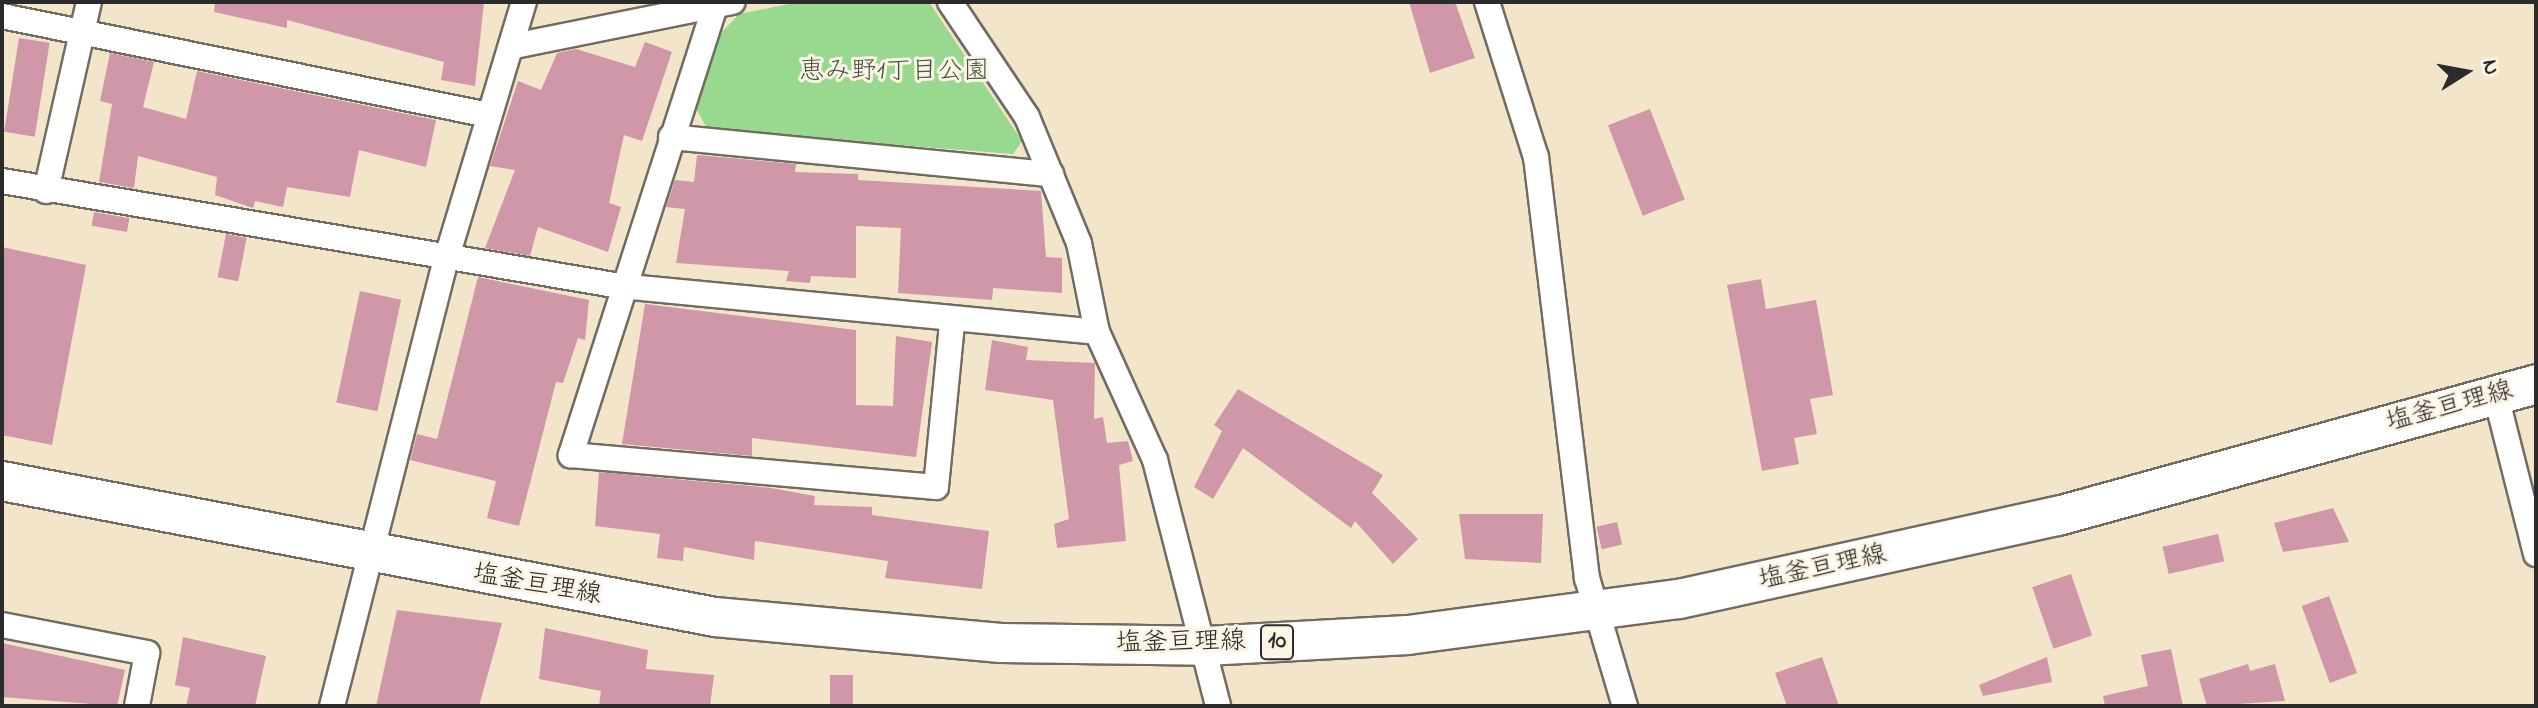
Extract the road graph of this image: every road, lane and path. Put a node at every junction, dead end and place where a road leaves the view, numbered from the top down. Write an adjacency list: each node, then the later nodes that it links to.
1 (89, 2): 7 (street)
2 (524, 2): 8 (street)
3 (950, 2): 11 (street)
4 (1487, 2): 23 (street)
5 (724, 4): 8 (street); 10 (street)
6 (2, 16): 7 (street)
7 (84, 31): 9 (street); 13 (street)
8 (514, 46): 9 (street)
9 (487, 115): 14 (street)
10 (671, 137): 11 (street); 15 (street)
11 (1051, 174): 17 (street)
12 (2, 181): 13 (street)
13 (46, 191): 14 (street)
14 (446, 260): 15 (street); 22 (street)
15 (620, 286): 16 (street); 16 (street)
16 (952, 323): 17 (street)
17 (1097, 332): 25 (street)
18 (2536, 384): 19 (main road, 塩釜亘理線 / 10)
19 (2496, 396): 21 (street); 23 (main road, 塩釜亘理線 / 10)
20 (2, 481): 22 (main road, 塩釜亘理線 / 10)
21 (2536, 554)
22 (371, 556): 25 (main road, 塩釜亘理線 / 10); 27 (street)
23 (1593, 611): 25 (main road, 塩釜亘理線 / 10); 29 (street)
24 (2, 625): 26 (street)
25 (1206, 646): 28 (street)
26 (137, 706)
27 (332, 706)
28 (1218, 706)
29 (1625, 706)

